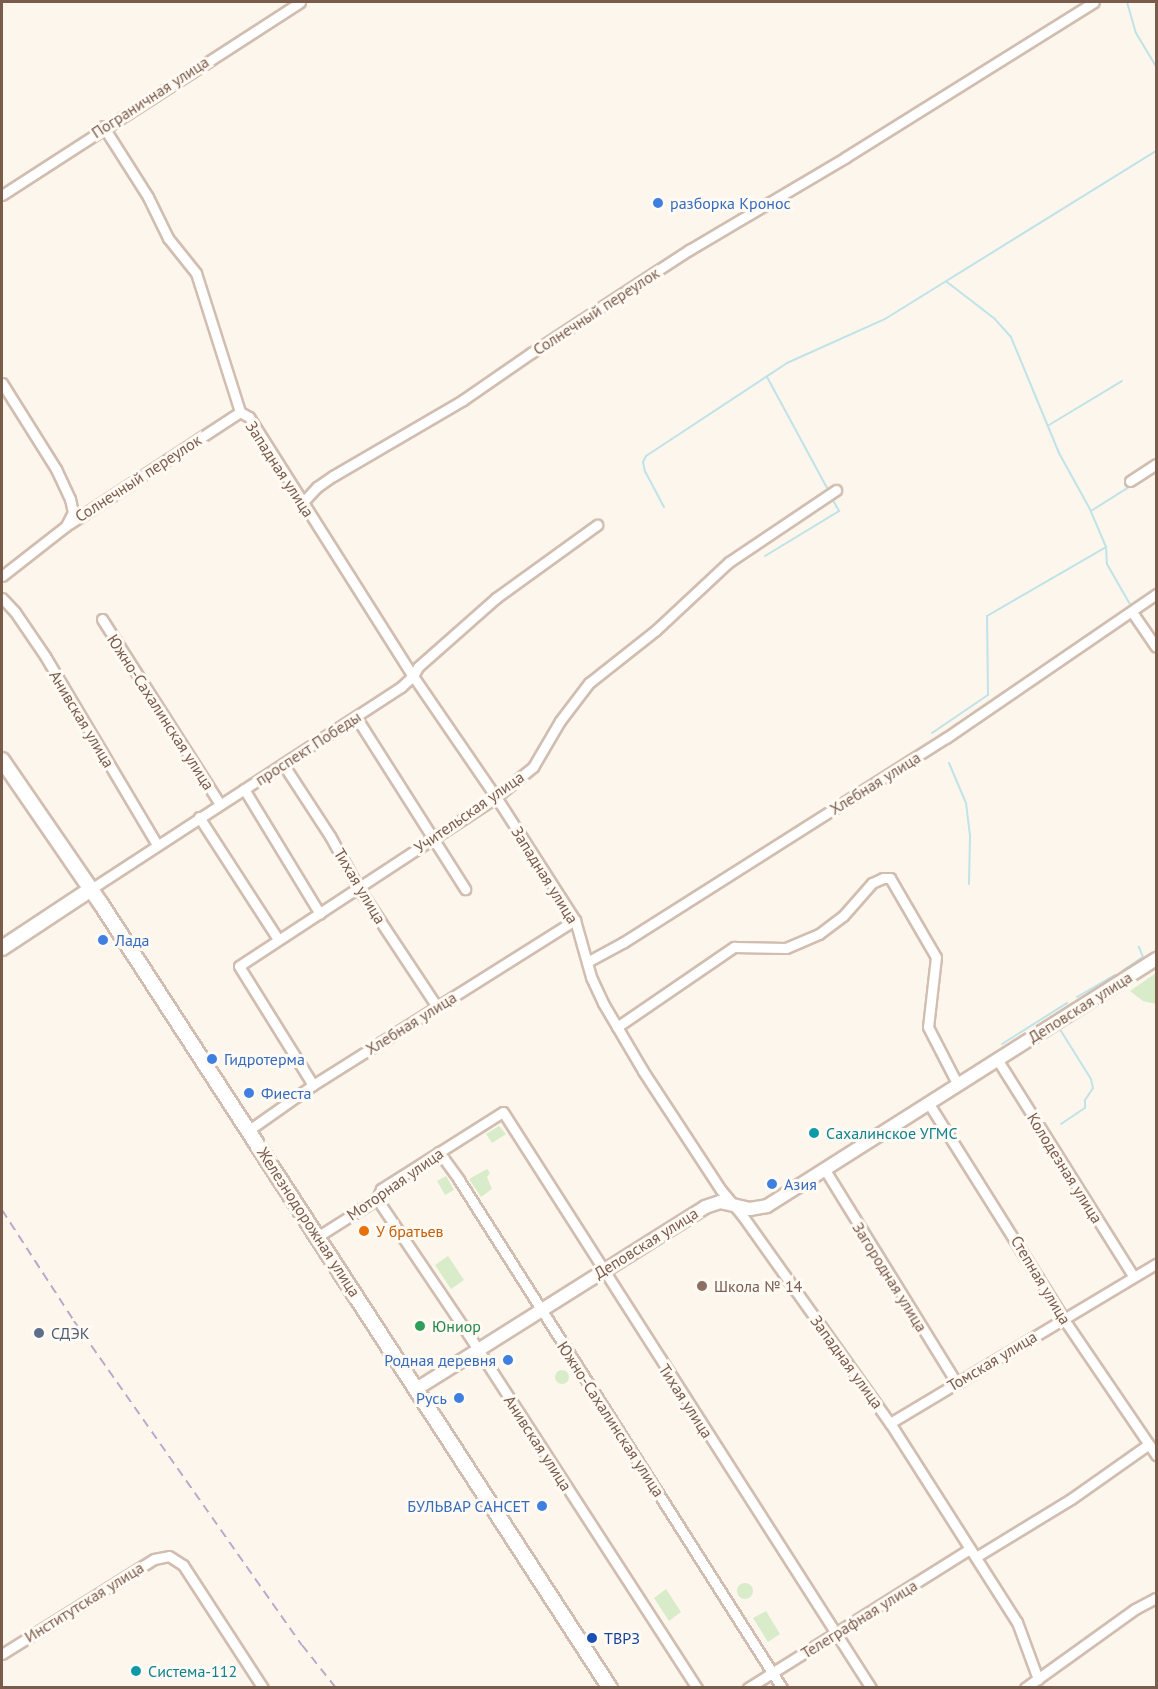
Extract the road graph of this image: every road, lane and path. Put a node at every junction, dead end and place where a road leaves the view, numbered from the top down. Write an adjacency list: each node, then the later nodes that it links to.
1 (300, 2): 3 (street, Пограничная улица)
2 (1094, 2): 10 (street, Солнечный переулок)
3 (104, 126): 4 (street, Пограничная улица); 6 (street, Западная улица)
4 (2, 195)
5 (2, 383): 12 (street, Солнечный переулок)
6 (240, 412): 10 (street, Западная улица); 12 (street, Солнечный переулок)
7 (1156, 464): 8 (street)
8 (1130, 481)
9 (836, 490): 24 (street, Учительская улица)
10 (303, 502): 19 (street, Западная улица)
11 (597, 525): 19 (street, проспект Победы)
12 (66, 526): 13 (street, Солнечный переулок)
13 (2, 576)
14 (1156, 594): 16 (street, Хлебная улица)
15 (2, 598): 28 (street, Анивская улица)
16 (1132, 612): 18 (street); 37 (street, Хлебная улица)
17 (102, 620): 25 (street, Южно-Сахалинская улица)
18 (1156, 647)
19 (413, 676): 20 (street, проспект Победы); 24 (street, Западная улица)
20 (356, 717): 22 (street, проспект Победы); 27 (street)
21 (2, 760): 29 (main road, Железнодорожная улица)
22 (284, 764): 23 (street, проспект Победы); 30 (street, Тихая улица)
23 (244, 789): 25 (street, проспект Победы); 32 (street)
24 (496, 797): 27 (street, Учительская улица); 33 (street, Западная улица)
25 (220, 804): 26 (street, проспект Победы)
26 (200, 817): 28 (street, проспект Победы); 34 (street, Южно-Сахалинская улица)
27 (434, 837): 30 (street, Учительская улица); 31 (street)
28 (156, 845): 29 (street, проспект Победы)
29 (91, 889): 35 (main road, проспект Победы); 45 (main road, Железнодорожная улица)
30 (360, 889): 32 (street, Учительская улица); 38 (street, Тихая улица)
31 (465, 889)
32 (320, 914): 34 (street, Учительская улица)
33 (576, 920): 37 (street, Западная улица); 38 (street, Хлебная улица)
34 (278, 939): 41 (street, Учительская улица)
35 (2, 948)
36 (1156, 959): 40 (street, Деповская улица)
37 (587, 962): 39 (street, Западная улица)
38 (437, 1007): 41 (street, Хлебная улица)
39 (617, 1026): 42 (street); 49 (street, Западная улица)
40 (997, 1059): 42 (street, Деповская улица); 53 (street, Колодезная улица)
41 (313, 1085): 45 (street, Хлебная улица)
42 (958, 1085): 43 (street, Деповская улица)
43 (929, 1104): 47 (street, Деповская улица); 55 (street, Степная улица)
44 (503, 1112): 46 (street, Моторная улица); 52 (street, Тихая улица)
45 (249, 1130): 50 (main road, Железнодорожная улица)
46 (439, 1152): 48 (street, Моторная улица); 54 (street, Южно-Сахалинская улица)
47 (825, 1170): 49 (street, Деповская улица); 57 (street, Загородная улица)
48 (377, 1198): 50 (street, Моторная улица); 56 (street, Анивская улица)
49 (732, 1204): 52 (street, Деповская улица); 59 (street, Западная улица)
50 (317, 1237): 58 (main road, Железнодорожная улица)
51 (1156, 1264): 53 (street, Томская улица)
52 (602, 1270): 54 (street, Деповская улица); 64 (street, Тихая улица)
53 (1134, 1277): 55 (street, Томская улица)
54 (540, 1308): 56 (street, Деповская улица); 66 (street, Южно-Сахалинская улица)
55 (1063, 1318): 57 (street, Томская улица); 60 (street, Степная улица)
56 (478, 1349): 58 (street, Деповская улица); 70 (street, Анивская улица)
57 (956, 1382): 59 (street, Томская улица)
58 (418, 1388): 69 (main road, Железнодорожная улица)
59 (890, 1423): 62 (street, Западная улица)
60 (1149, 1444): 61 (street, Степная улица); 62 (street, Телеграфная улица)
61 (1156, 1455)
62 (973, 1553): 64 (street, Телеграфная улица); 67 (street, Западная улица)
63 (1156, 1598): 67 (street)
64 (837, 1634): 66 (street, Телеграфная улица); 73 (street, Тихая улица)
65 (2, 1654): 68 (street, Институтская улица)
66 (772, 1672): 71 (street, Телеграфная улица); 72 (street, Южно-Сахалинская улица)
67 (1038, 1679): 74 (street)
68 (263, 1688)
69 (610, 1688)
70 (697, 1688)
71 (748, 1688)
72 (782, 1688)
73 (871, 1688)
74 (1025, 1688)

